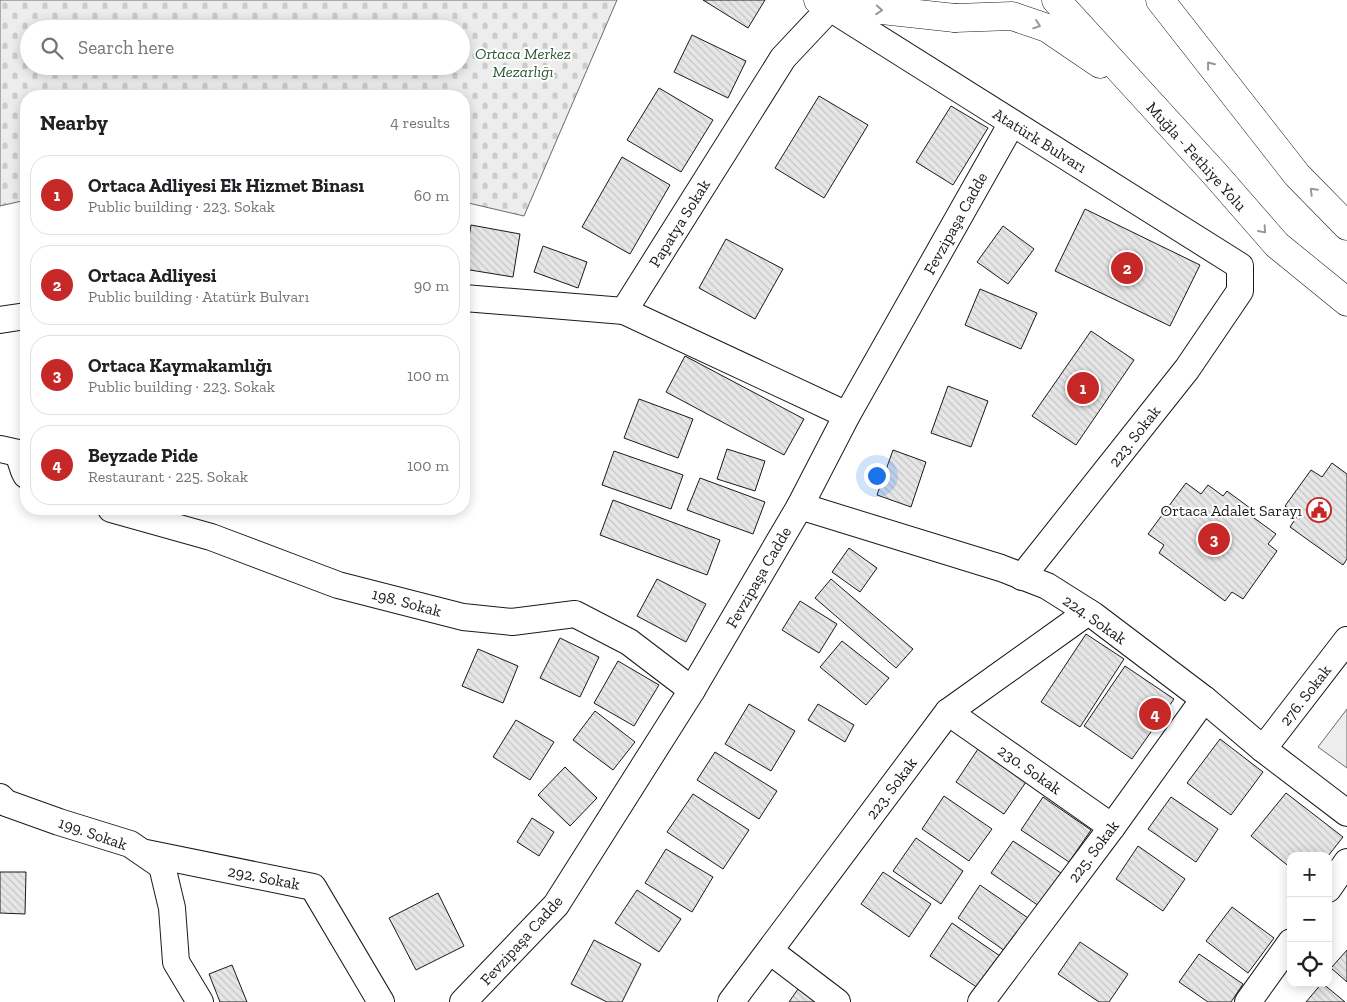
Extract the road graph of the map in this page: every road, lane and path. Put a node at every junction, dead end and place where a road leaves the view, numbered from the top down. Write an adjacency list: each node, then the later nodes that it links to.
1 (1010, 0): 5 (main road)
2 (1056, 0): 6 (main road, Muğla - Fethiye Yolu)
3 (1160, 0): 8 (main road, one-way to 3)
4 (824, 4): 5 (main road, one-way to 5); 7 (street, Atatürk Bulvarı); 12 (street, Papatya Sokak)
5 (955, 18): 6 (main road, one-way to 6)
6 (1137, 89): 11 (main road, Muğla - Fethiye Yolu, one-way to 11)
7 (1012, 123): 9 (street, Atatürk Bulvarı); 15 (street, Fevzipaşa Cadde)
8 (1347, 226)
9 (1240, 291): 20 (street, 223. Sokak)
10 (470, 298): 12 (street)
11 (1347, 302)
12 (624, 310): 15 (street)
13 (20, 317): 14 (street)
14 (0, 320)
15 (847, 415): 18 (street, Fevzipaşa Cadde)
16 (0, 449): 17 (street)
17 (20, 459)
18 (800, 506): 20 (street, 224. Sokak); 23 (street, Fevzipaşa Cadde)
19 (132, 515): 23 (street, 198. Sokak)
20 (1022, 577): 21 (street, 224. Sokak)
21 (1088, 612): 24 (street, 224. Sokak); 25 (street, 223. Sokak)
22 (1347, 640): 26 (street, 276. Sokak)
23 (692, 690): 37 (street, Fevzipaşa Cadde)
24 (1204, 699): 26 (street, 224. Sokak); 29 (street, 225. Sokak)
25 (948, 712): 29 (street, 230. Sokak); 34 (street, 223. Sokak)
26 (1264, 749): 28 (street, 224. Sokak)
27 (0, 797): 30 (street, 199. Sokak)
28 (1347, 813)
29 (1112, 826): 40 (street, 225. Sokak)
30 (144, 853): 35 (street, 199. Sokak); 36 (street, 292. Sokak)
31 (1347, 862): 32 (street)
32 (1332, 883)
33 (1287, 948): 41 (street)
34 (770, 951): 38 (street, 223. Sokak); 39 (street)
35 (200, 1002)
36 (381, 1002)
37 (463, 1002)
38 (731, 1002)
39 (837, 1002)
40 (980, 1002)
41 (1248, 1002)

